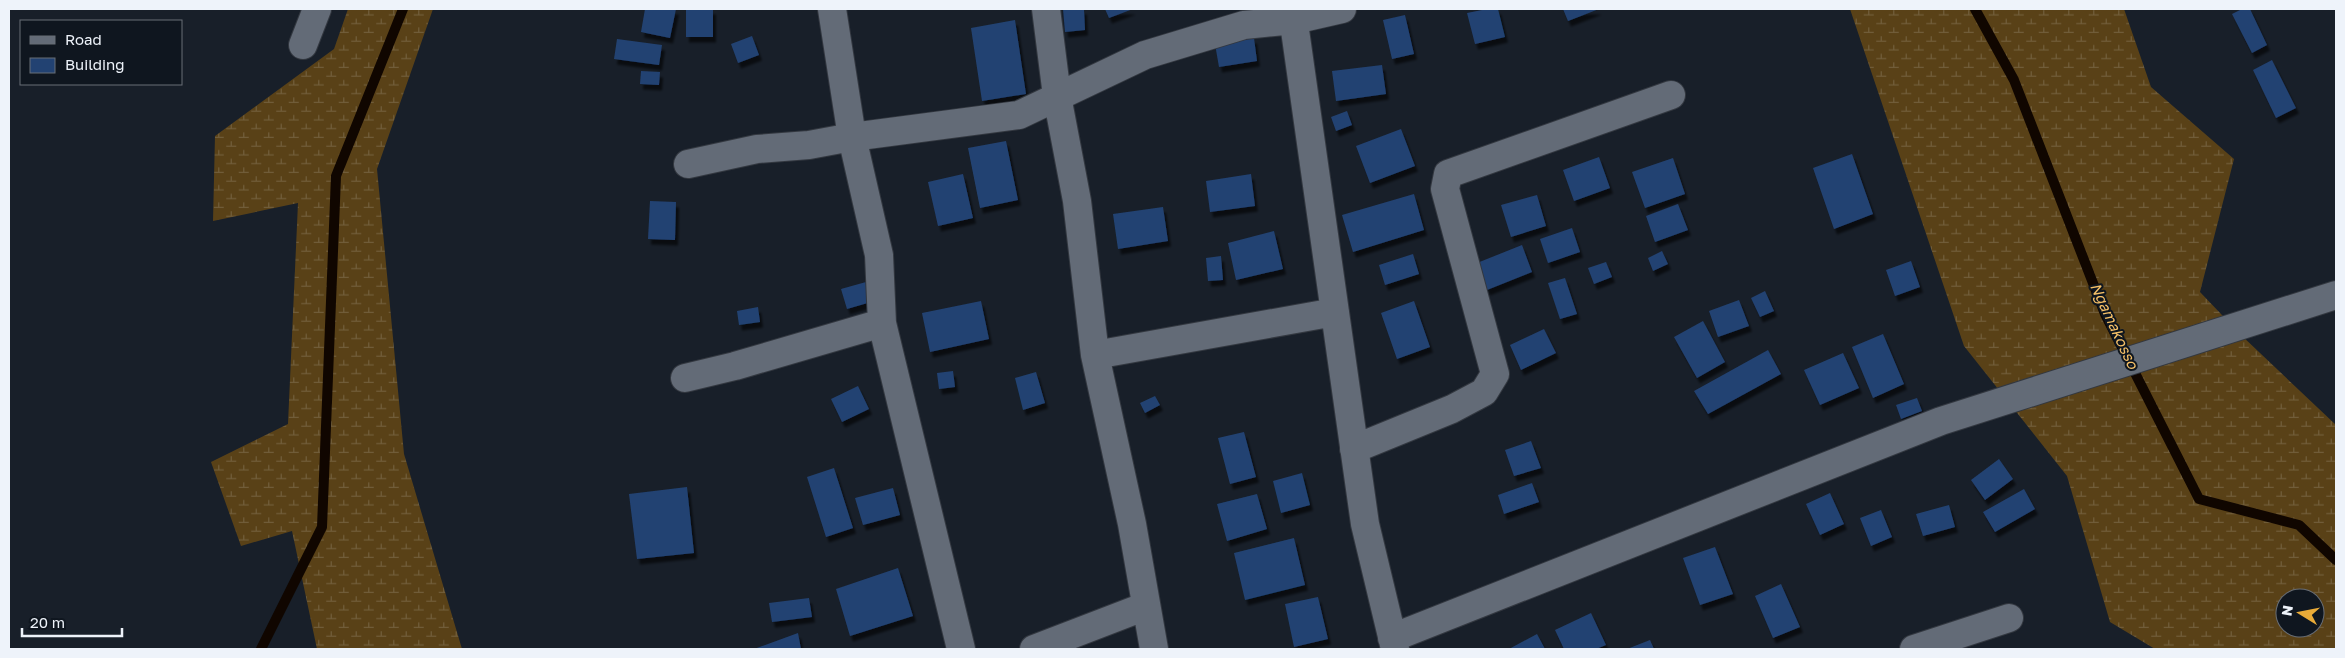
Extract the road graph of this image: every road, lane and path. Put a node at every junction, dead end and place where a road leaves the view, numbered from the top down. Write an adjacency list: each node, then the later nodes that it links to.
1 (317, 9): 6 (street)
2 (832, 9): 9 (street)
3 (1046, 9): 8 (street)
4 (1342, 9): 5 (street)
5 (1293, 15): 8 (street); 12 (street)
6 (302, 46)
7 (1671, 95): 16 (street)
8 (1057, 96): 9 (street); 14 (street)
9 (852, 137): 10 (street); 13 (street)
10 (688, 164)
11 (2336, 295): 19 (street)
12 (1335, 312): 14 (street); 16 (street)
13 (882, 323): 15 (street); 20 (street)
14 (1095, 355): 17 (street)
15 (685, 378)
16 (1354, 449): 19 (street)
17 (1146, 606): 21 (street); 22 (street)
18 (2009, 618): 23 (street)
19 (1394, 644)
20 (961, 649)
21 (1034, 649)
22 (1154, 649)
23 (1914, 649)

